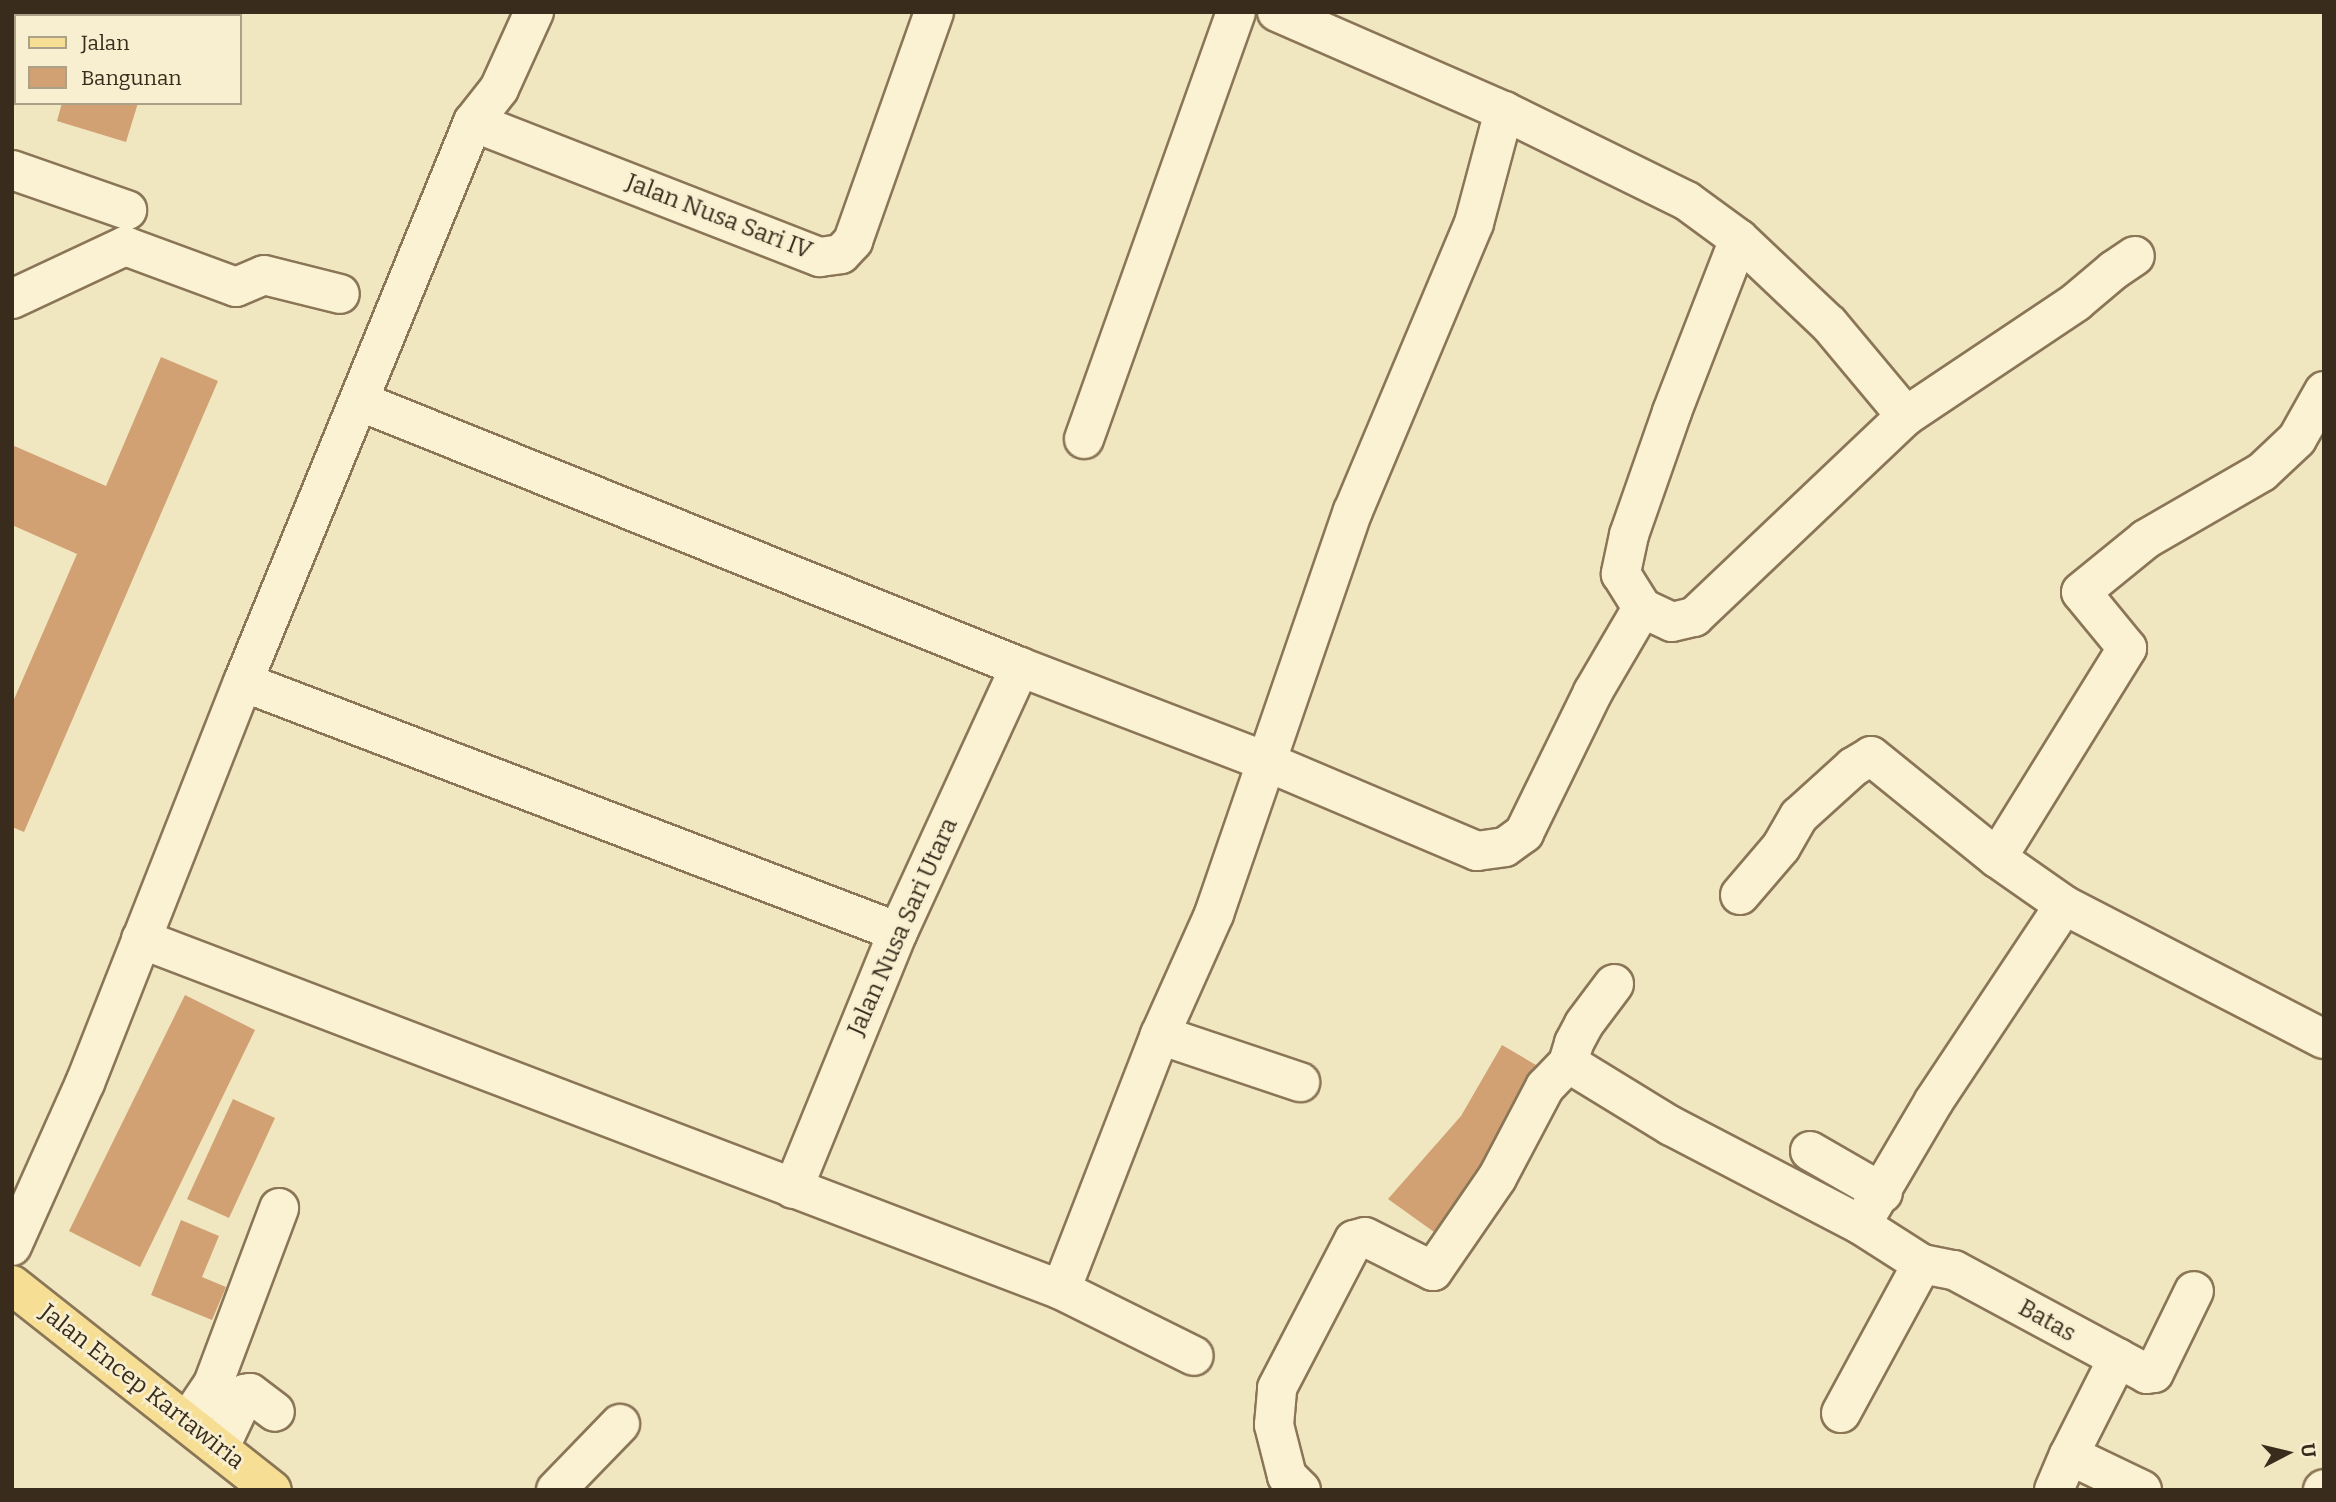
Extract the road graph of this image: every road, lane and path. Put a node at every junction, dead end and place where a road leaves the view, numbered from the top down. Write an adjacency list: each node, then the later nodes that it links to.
1 (534, 12): 6 (street)
2 (934, 12): 6 (street, Jalan Nusa Sari IV)
3 (1236, 12): 16 (street)
4 (1278, 12): 5 (street)
5 (1504, 111): 9 (street); 20 (street)
6 (473, 122): 14 (street)
7 (12, 170): 8 (street)
8 (127, 210)
9 (1739, 239): 15 (street); 17 (street)
10 (2135, 256): 15 (street)
11 (340, 294): 12 (street)
12 (12, 299)
13 (2324, 391): 21 (street)
14 (359, 401): 18 (street); 19 (street)
15 (1906, 416): 17 (street)
16 (1084, 439)
17 (1642, 608): 20 (street)
18 (1020, 667): 20 (street); 24 (street, Jalan Nusa Sari Utara)
19 (243, 682): 24 (street); 25 (street)
20 (1267, 762): 27 (street)
21 (1997, 858): 22 (street); 23 (street)
22 (1740, 895)
23 (2064, 905): 28 (street); 33 (street)
24 (898, 932): 32 (street, Jalan Nusa Sari Utara)
25 (141, 939): 32 (street); 36 (street)
26 (1614, 984): 29 (street)
27 (1160, 1035): 30 (street); 39 (street)
28 (2324, 1039)
29 (1568, 1063): 35 (street, Batas); 51 (street)
30 (1300, 1082)
31 (1810, 1151): 33 (street)
32 (793, 1189): 39 (street)
33 (1883, 1193): 35 (street)
34 (279, 1208): 45 (street)
35 (1861, 1225): 37 (street, Batas)
36 (12, 1246)
37 (1922, 1264): 42 (street, Batas); 44 (street)
38 (12, 1285): 45 (main road, Jalan Encep Kartawiria)
39 (1061, 1290): 41 (street)
40 (2194, 1291): 42 (street, Batas)
41 (1194, 1356)
42 (2118, 1358): 48 (street)
43 (275, 1412): 47 (street)
44 (1841, 1413)
45 (188, 1421): 47 (main road, Jalan Encep Kartawiria)
46 (620, 1424): 50 (street)
47 (220, 1447): 49 (main road, Jalan Encep Kartawiria)
48 (2069, 1455): 52 (street); 53 (street)
49 (272, 1490)
50 (556, 1490)
51 (1301, 1490)
52 (2054, 1490)
53 (2142, 1490)

